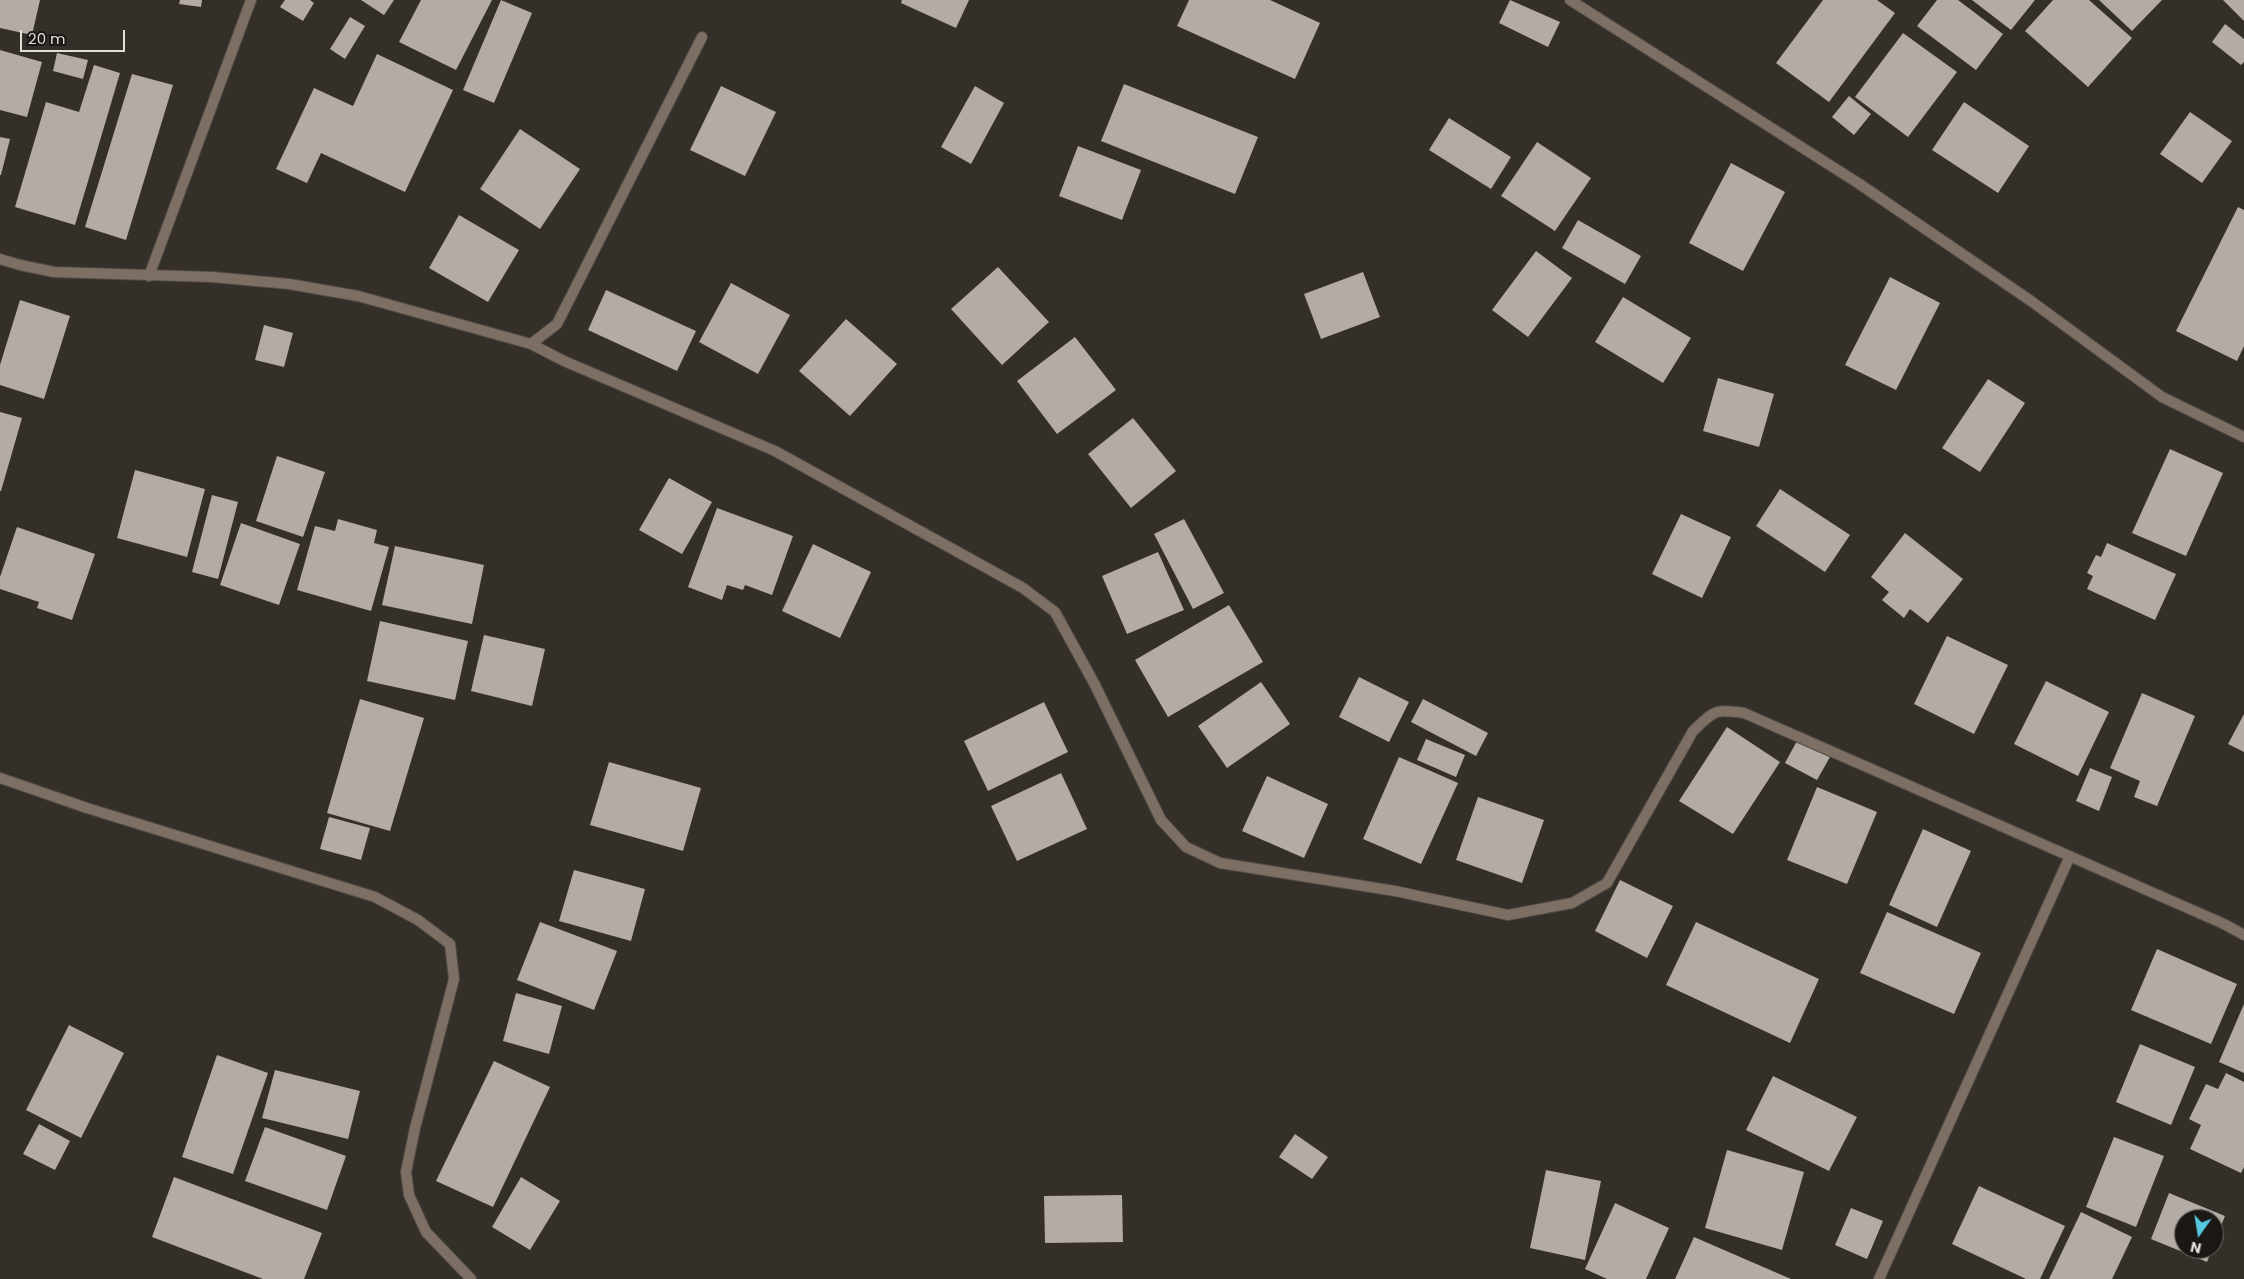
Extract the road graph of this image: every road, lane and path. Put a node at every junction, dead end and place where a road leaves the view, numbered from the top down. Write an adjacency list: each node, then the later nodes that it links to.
1 (251, 0): 5 (street)
2 (1570, 0): 7 (street)
3 (702, 37): 6 (street)
4 (0, 259): 5 (street)
5 (149, 276): 6 (street)
6 (530, 344): 9 (street)
7 (2244, 437)
8 (0, 778): 11 (street)
9 (2070, 856): 10 (street); 12 (street)
10 (2244, 934)
11 (471, 1279)
12 (1879, 1279)

